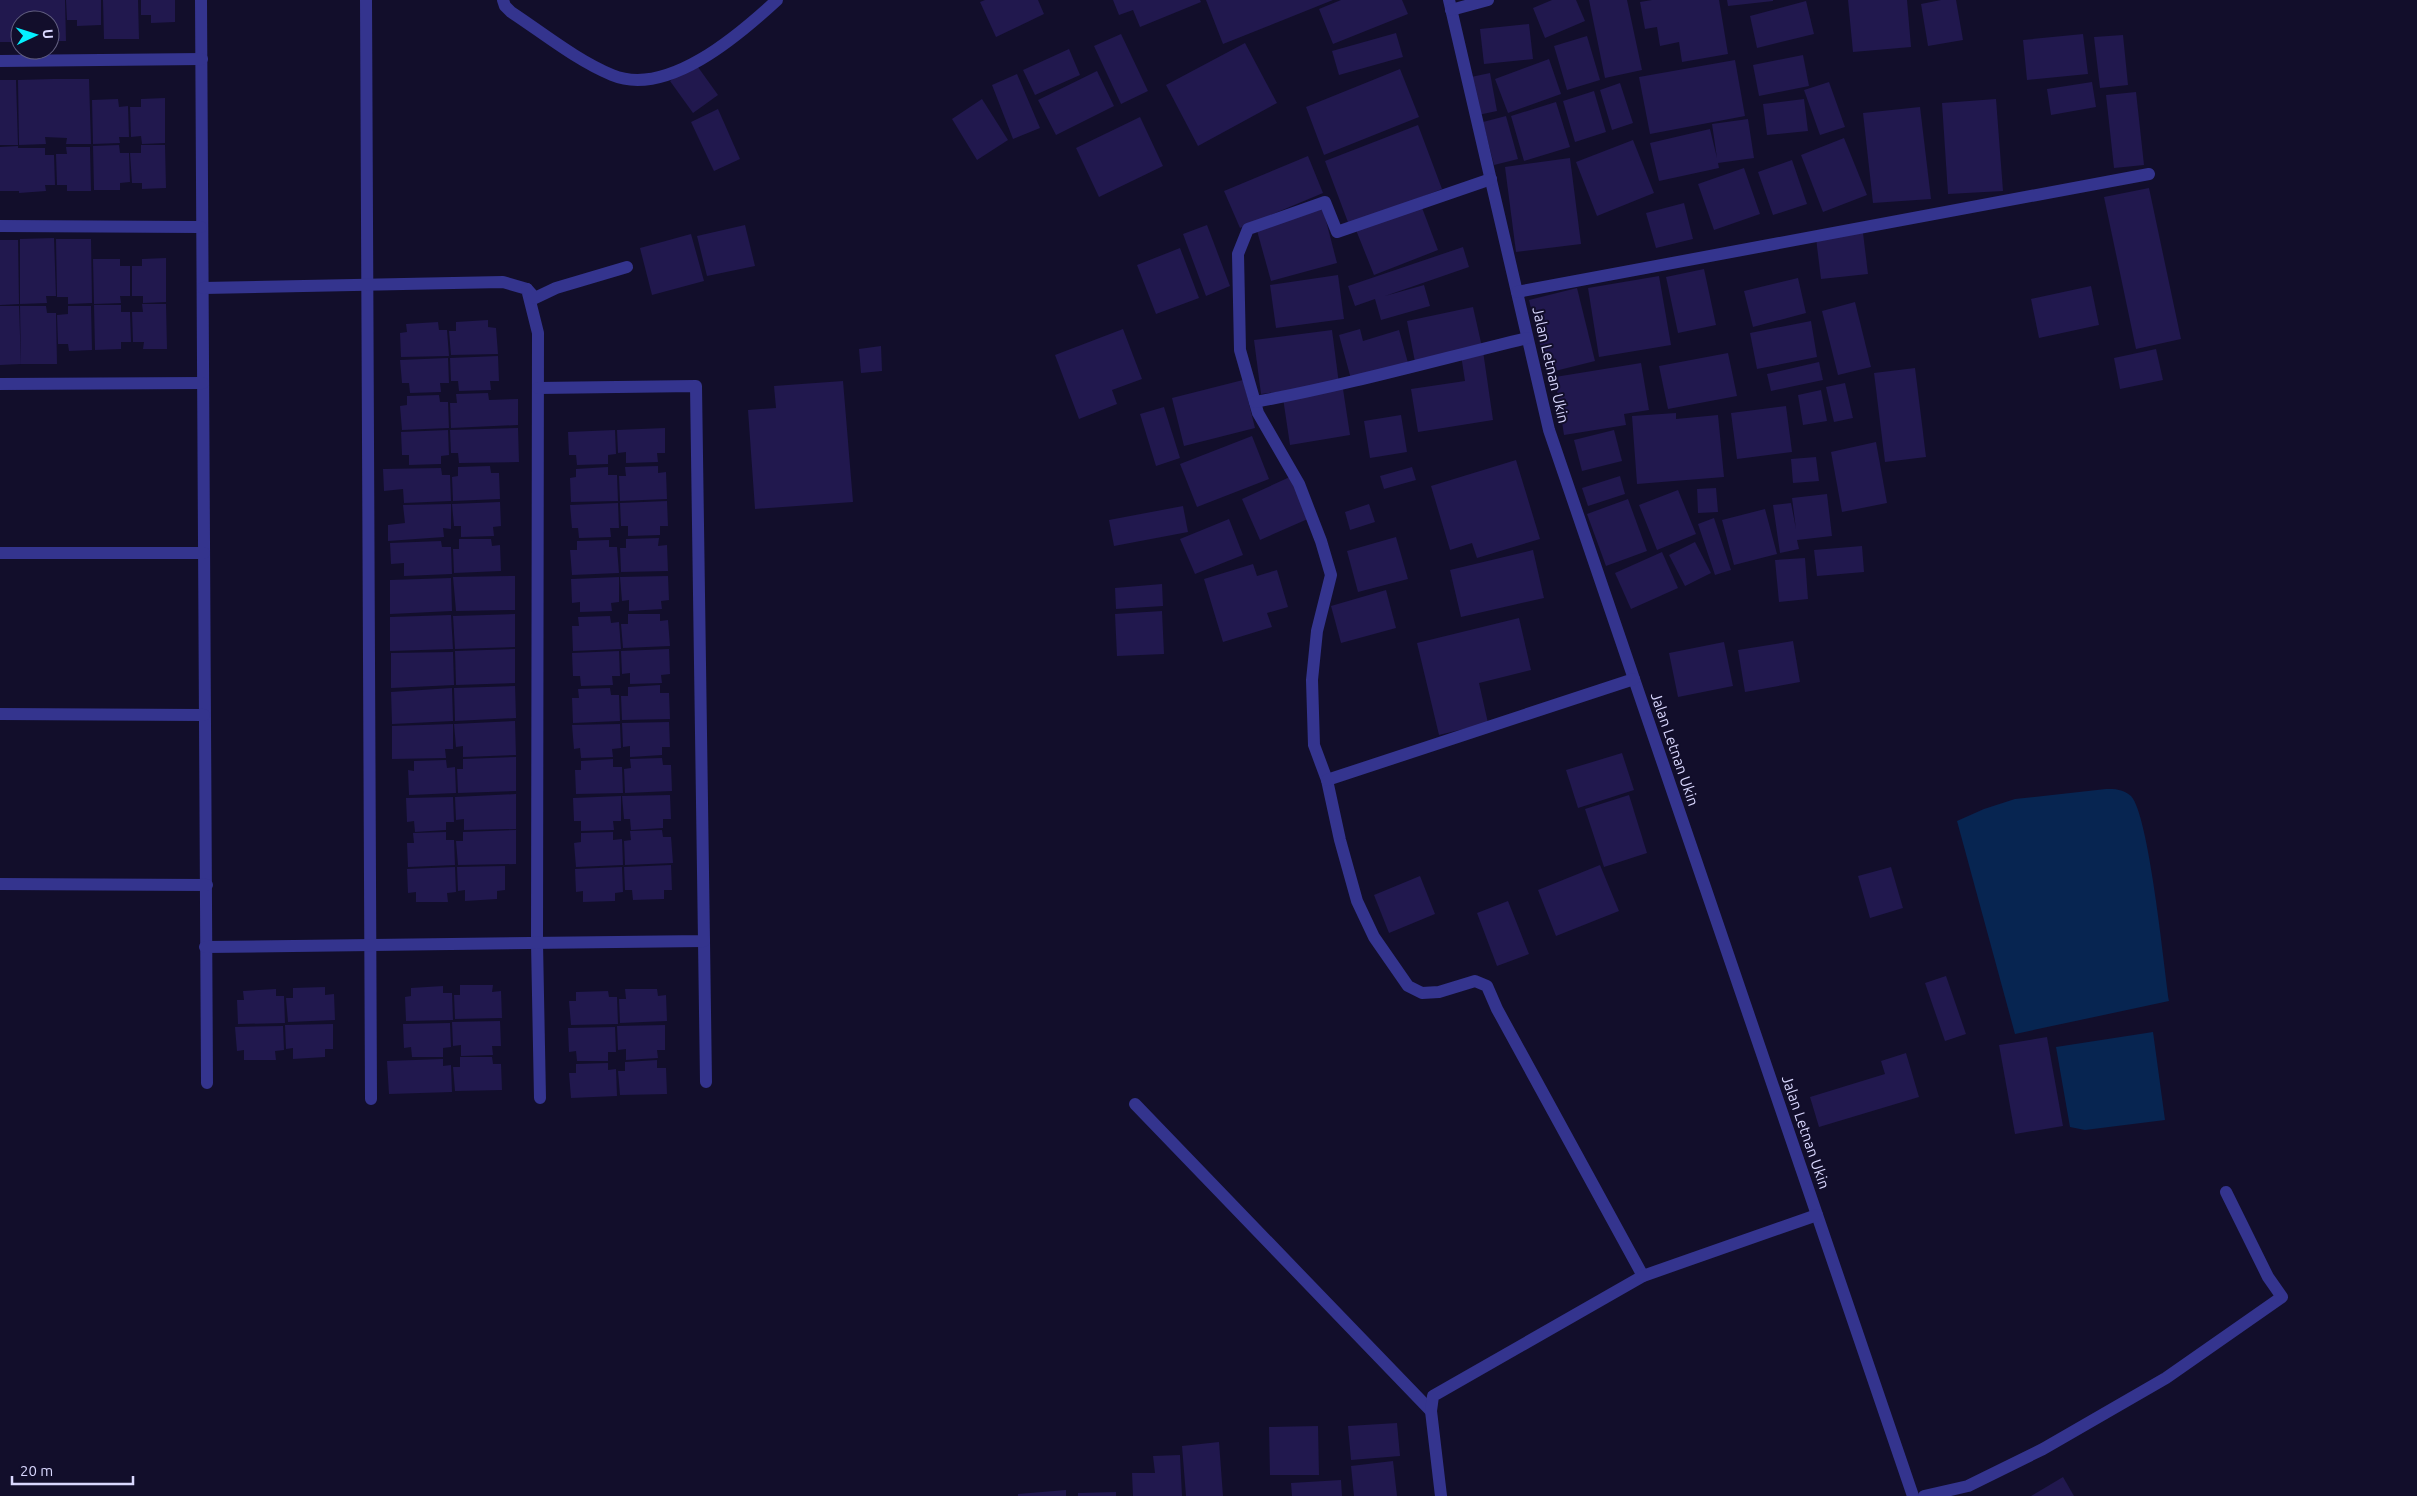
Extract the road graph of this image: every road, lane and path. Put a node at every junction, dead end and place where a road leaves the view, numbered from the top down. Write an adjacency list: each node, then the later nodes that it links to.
1 (201, 0): 7 (street)
2 (366, 0): 14 (street)
3 (503, 0): 4 (street)
4 (777, 0)
5 (1488, 0): 6 (street)
6 (1450, 5): 10 (street, Jalan Letnan Ukin)
7 (202, 59): 8 (street); 12 (street)
8 (0, 61)
9 (2149, 174): 17 (street)
10 (1491, 179): 17 (street, Jalan Letnan Ukin); 22 (street)
11 (0, 226): 12 (street)
12 (202, 227): 15 (street)
13 (627, 267): 16 (street)
14 (368, 285): 15 (street); 16 (street); 33 (street)
15 (203, 288): 19 (street)
16 (527, 289): 21 (street)
17 (1517, 292): 18 (street, Jalan Letnan Ukin)
18 (1527, 338): 22 (street); 25 (street, Jalan Letnan Ukin)
19 (203, 383): 20 (street); 24 (street)
20 (0, 384)
21 (538, 388): 31 (street); 32 (street)
22 (1255, 402): 28 (street)
23 (0, 553): 24 (street)
24 (204, 553): 27 (street)
25 (1634, 679): 28 (street); 41 (street, Jalan Letnan Ukin)
26 (0, 714): 27 (street)
27 (204, 715): 30 (street)
28 (1327, 780): 42 (street)
29 (0, 884): 30 (street)
30 (207, 885): 34 (street)
31 (704, 941): 32 (street); 35 (street)
32 (538, 943): 33 (street); 37 (street)
33 (369, 945): 34 (street); 38 (street)
34 (205, 948): 36 (street)
35 (706, 1082)
36 (207, 1083)
37 (540, 1098)
38 (371, 1099)
39 (1135, 1104): 43 (street)
40 (2226, 1192): 46 (street)
41 (1817, 1215): 42 (street); 45 (street, Jalan Letnan Ukin)
42 (1643, 1276): 43 (street)
43 (1431, 1412): 44 (street)
44 (1441, 1496)
45 (1913, 1496)
46 (1924, 1496)

